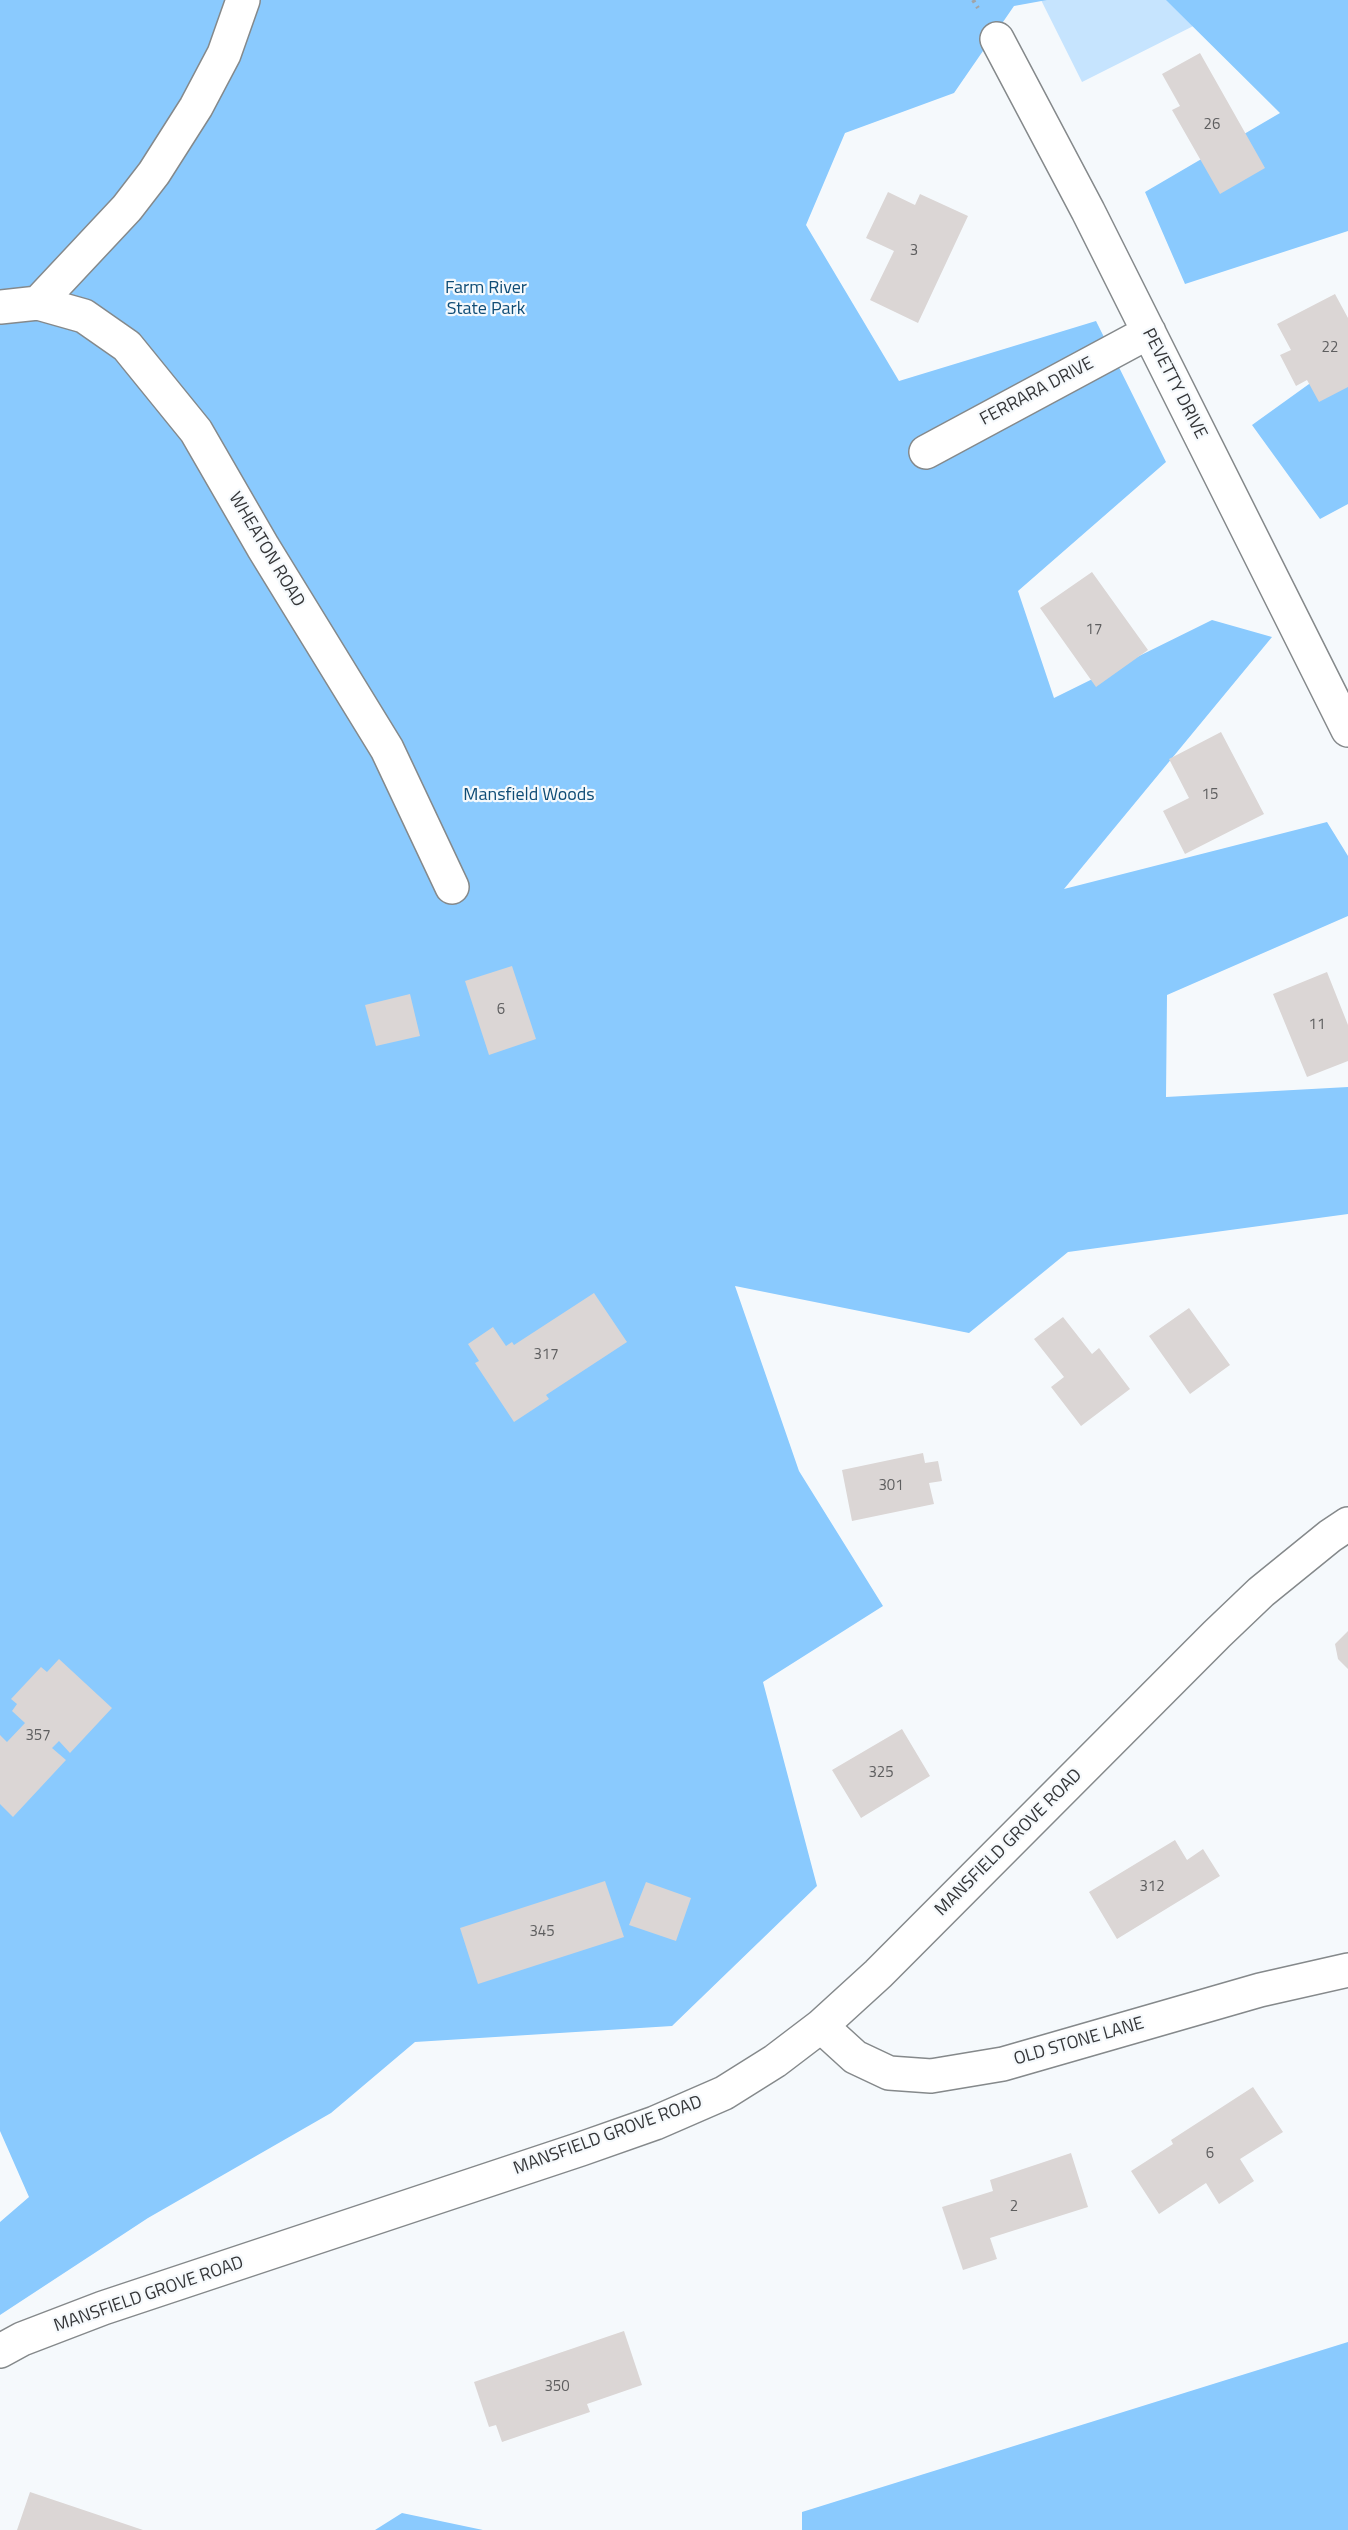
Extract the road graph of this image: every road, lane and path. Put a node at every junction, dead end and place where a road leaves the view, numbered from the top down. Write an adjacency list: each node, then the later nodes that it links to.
1 (243, 0): 3 (street)
2 (997, 39): 5 (street, PEVETTY DRIVE)
3 (38, 303): 4 (street, WHEATON ROAD); 8 (street, WHEATON ROAD)
4 (0, 307)
5 (1149, 332): 6 (street, FERRARA DRIVE); 7 (street, PEVETTY DRIVE)
6 (926, 452)
7 (1348, 730)
8 (452, 887)
9 (1348, 1524): 11 (street, MANSFIELD GROVE ROAD)
10 (1348, 1970): 11 (street, OLD STONE LANE)
11 (821, 2026): 12 (street, MANSFIELD GROVE ROAD)
12 (0, 2351)

